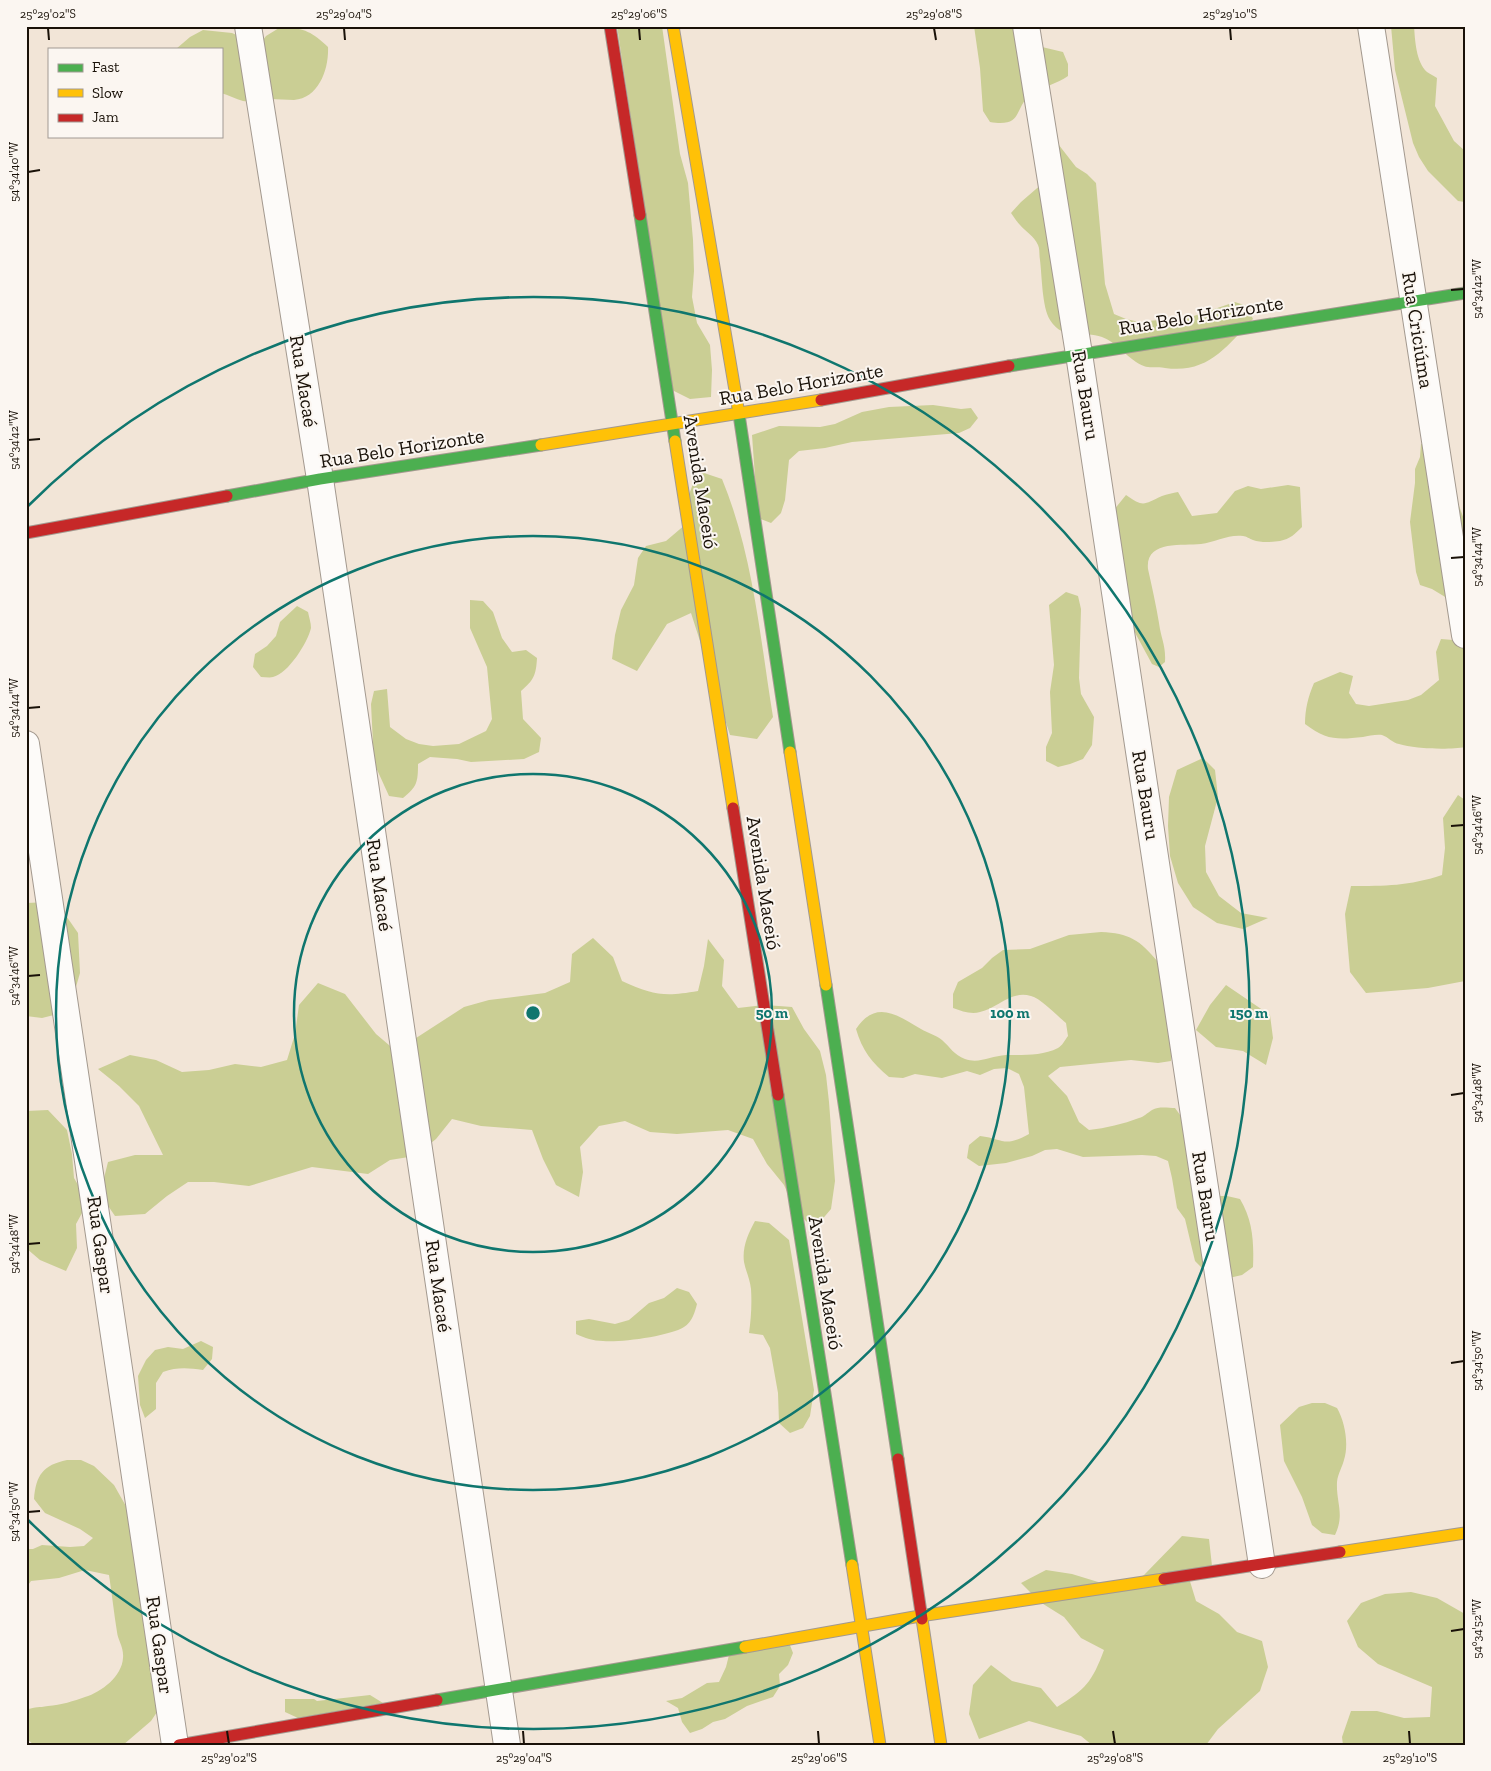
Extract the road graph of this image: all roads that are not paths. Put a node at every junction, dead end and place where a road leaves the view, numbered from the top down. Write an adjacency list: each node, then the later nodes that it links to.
1 (248, 26): 11 (street, Rua Macaé)
2 (610, 26): 10 (street, Avenida Maceió)
3 (674, 26): 9 (street)
4 (1026, 26): 8 (street, Rua Bauru)
5 (1371, 26): 7 (street, Rua Criciúma)
6 (1465, 293): 7 (street, Rua Belo Horizonte)
7 (1413, 301): 8 (street, Rua Belo Horizonte); 13 (street, Rua Criciúma)
8 (1080, 354): 9 (street, Rua Belo Horizonte); 16 (street, Rua Bauru)
9 (739, 414): 10 (street, Rua Belo Horizonte); 17 (street)
10 (673, 424): 11 (street, Rua Belo Horizonte); 18 (street, Avenida Maceió)
11 (320, 479): 12 (street, Rua Belo Horizonte); 19 (street, Rua Macaé)
12 (26, 533)
13 (1465, 635)
14 (26, 744): 20 (street, Rua Gaspar)
15 (1465, 1534): 16 (street)
16 (1262, 1565): 17 (street)
17 (920, 1616): 18 (street); 24 (street)
18 (861, 1626): 19 (street); 23 (street, Avenida Maceió)
19 (499, 1689): 21 (street); 22 (street, Rua Macaé)
20 (175, 1745)
21 (179, 1745)
22 (507, 1745)
23 (880, 1745)
24 (941, 1745)

